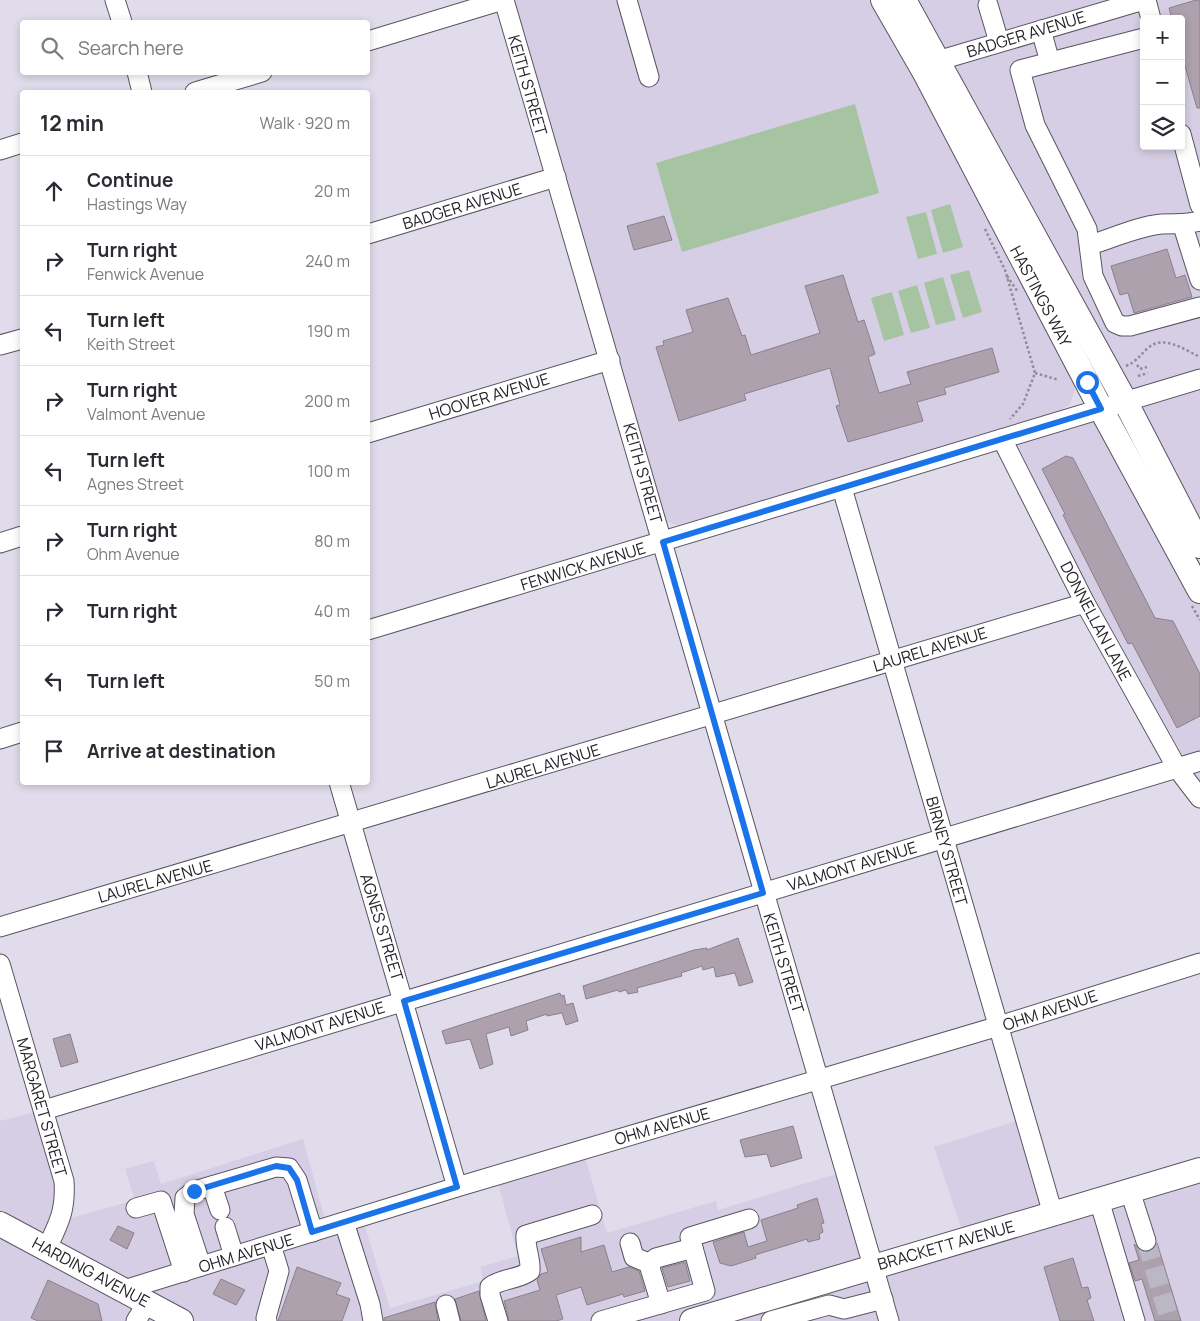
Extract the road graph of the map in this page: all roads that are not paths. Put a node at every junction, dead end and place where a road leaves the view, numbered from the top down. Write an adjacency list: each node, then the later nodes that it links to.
1 (116, 0): 11 (street)
2 (503, 0): 14 (street); 26 (street, KEITH STREET)
3 (627, 0): 20 (street)
4 (883, 0): 38 (main road, HASTINGS WAY)
5 (889, 0): 16 (main road)
6 (904, 0): 16 (main road, HASTINGS WAY)
7 (1145, 0): 8 (street, BADGER AVENUE); 10 (street)
8 (1117, 4): 12 (street, BADGER AVENUE)
9 (988, 5): 15 (street)
10 (1150, 15)
11 (121, 20)
12 (1041, 30): 15 (street, BADGER AVENUE); 17 (street)
13 (1140, 39): 17 (street)
14 (370, 40)
15 (999, 42): 16 (street, BADGER AVENUE)
16 (936, 61): 37 (main road, HASTINGS WAY)
17 (1050, 62): 30 (street)
18 (138, 75): 21 (street)
19 (252, 75): 22 (street)
20 (649, 77)
21 (142, 90)
22 (202, 90)
23 (20, 145): 25 (street)
24 (1185, 149): 27 (street)
25 (0, 150)
26 (556, 177): 29 (street, BADGER AVENUE); 35 (street, KEITH STREET)
27 (1200, 205)
28 (1192, 223): 30 (street); 31 (street)
29 (370, 233)
30 (1090, 244): 32 (street)
31 (1200, 280)
32 (1200, 306)
33 (20, 340): 34 (street)
34 (0, 346)
35 (610, 360): 40 (street, HOOVER AVENUE); 43 (street, KEITH STREET)
36 (1200, 379): 37 (street, FENWICK AVENUE)
37 (1125, 401): 38 (street, FENWICK AVENUE); 45 (main road, HASTINGS WAY)
38 (1101, 409): 39 (street, FENWICK AVENUE); 46 (main road, HASTINGS WAY)
39 (1003, 431): 41 (street, FENWICK AVENUE); 47 (street, DONNELLAN LANE)
40 (370, 432)
41 (842, 488): 43 (street, FENWICK AVENUE); 49 (street, BIRNEY STREET)
42 (20, 537): 44 (street)
43 (663, 542): 48 (street, FENWICK AVENUE); 50 (street, KEITH STREET)
44 (0, 543)
45 (1200, 546)
46 (1200, 591)
47 (1085, 603): 49 (street, LAUREL AVENUE); 54 (street, DONNELLAN LANE)
48 (370, 629)
49 (893, 660): 50 (street, LAUREL AVENUE); 58 (street, BIRNEY STREET)
50 (711, 715): 57 (street, LAUREL AVENUE); 59 (street, KEITH STREET)
51 (20, 733): 52 (street)
52 (0, 739)
53 (1200, 761): 54 (street, VALMONT AVENUE)
54 (1177, 768): 56 (street, DONNELLAN LANE); 58 (street, VALMONT AVENUE)
55 (340, 785): 57 (street, AGNES STREET)
56 (1200, 798)
57 (350, 823): 60 (street, LAUREL AVENUE); 63 (street, AGNES STREET)
58 (943, 838): 59 (street, VALMONT AVENUE); 64 (street, BIRNEY STREET)
59 (763, 893): 63 (street, VALMONT AVENUE); 65 (street, KEITH STREET)
60 (0, 927)
61 (1200, 963): 64 (street, OHM AVENUE)
62 (0, 964): 66 (street, MARGARET STREET)
63 (404, 1001): 66 (street, VALMONT AVENUE); 69 (street, AGNES STREET)
64 (999, 1026): 65 (street, OHM AVENUE); 73 (street, BIRNEY STREET)
65 (820, 1080): 69 (street, OHM AVENUE); 86 (street, KEITH STREET)
66 (44, 1110): 82 (street, MARGARET STREET)
67 (1200, 1170): 70 (main road, BRACKETT AVENUE)
68 (212, 1186): 78 (street); 84 (street); 87 (street)
69 (457, 1187): 76 (street, OHM AVENUE)
70 (1130, 1191): 71 (main road, BRACKETT AVENUE); 79 (street)
71 (1099, 1200): 73 (main road, BRACKETT AVENUE); 103 (street)
72 (136, 1208): 87 (street)
73 (1053, 1214): 86 (main road, BRACKETT AVENUE)
74 (592, 1215): 100 (street)
75 (749, 1219): 83 (street)
76 (344, 1222): 78 (street, OHM AVENUE); 99 (street)
77 (0, 1224): 82 (main road, HARDING AVENUE)
78 (312, 1232): 81 (street, OHM AVENUE)
79 (1146, 1240)
80 (630, 1243): 85 (street)
81 (271, 1245): 84 (street, OHM AVENUE); 98 (street)
82 (47, 1248): 88 (main road, HARDING AVENUE)
83 (693, 1248): 85 (street); 89 (street)
84 (234, 1256): 87 (street, OHM AVENUE)
85 (651, 1264): 91 (street)
86 (874, 1266): 90 (street, KEITH STREET); 92 (main road, BRACKETT AVENUE)
87 (193, 1269): 88 (street, OHM AVENUE)
88 (124, 1290): 93 (main road, HARDING AVENUE)
89 (699, 1293): 91 (street); 96 (street)
90 (883, 1299): 92 (street); 102 (street, KEITH STREET)
91 (660, 1304): 95 (street)
92 (791, 1309): 94 (main road, BRACKETT AVENUE)
93 (142, 1312): 97 (main road, HARDING AVENUE)
94 (767, 1314): 96 (main road, BRACKETT AVENUE)
95 (629, 1317): 101 (street)
96 (705, 1319)
97 (181, 1321)
98 (267, 1321)
99 (373, 1321)
100 (498, 1321)
101 (602, 1321)
102 (889, 1321)
103 (1135, 1321)

